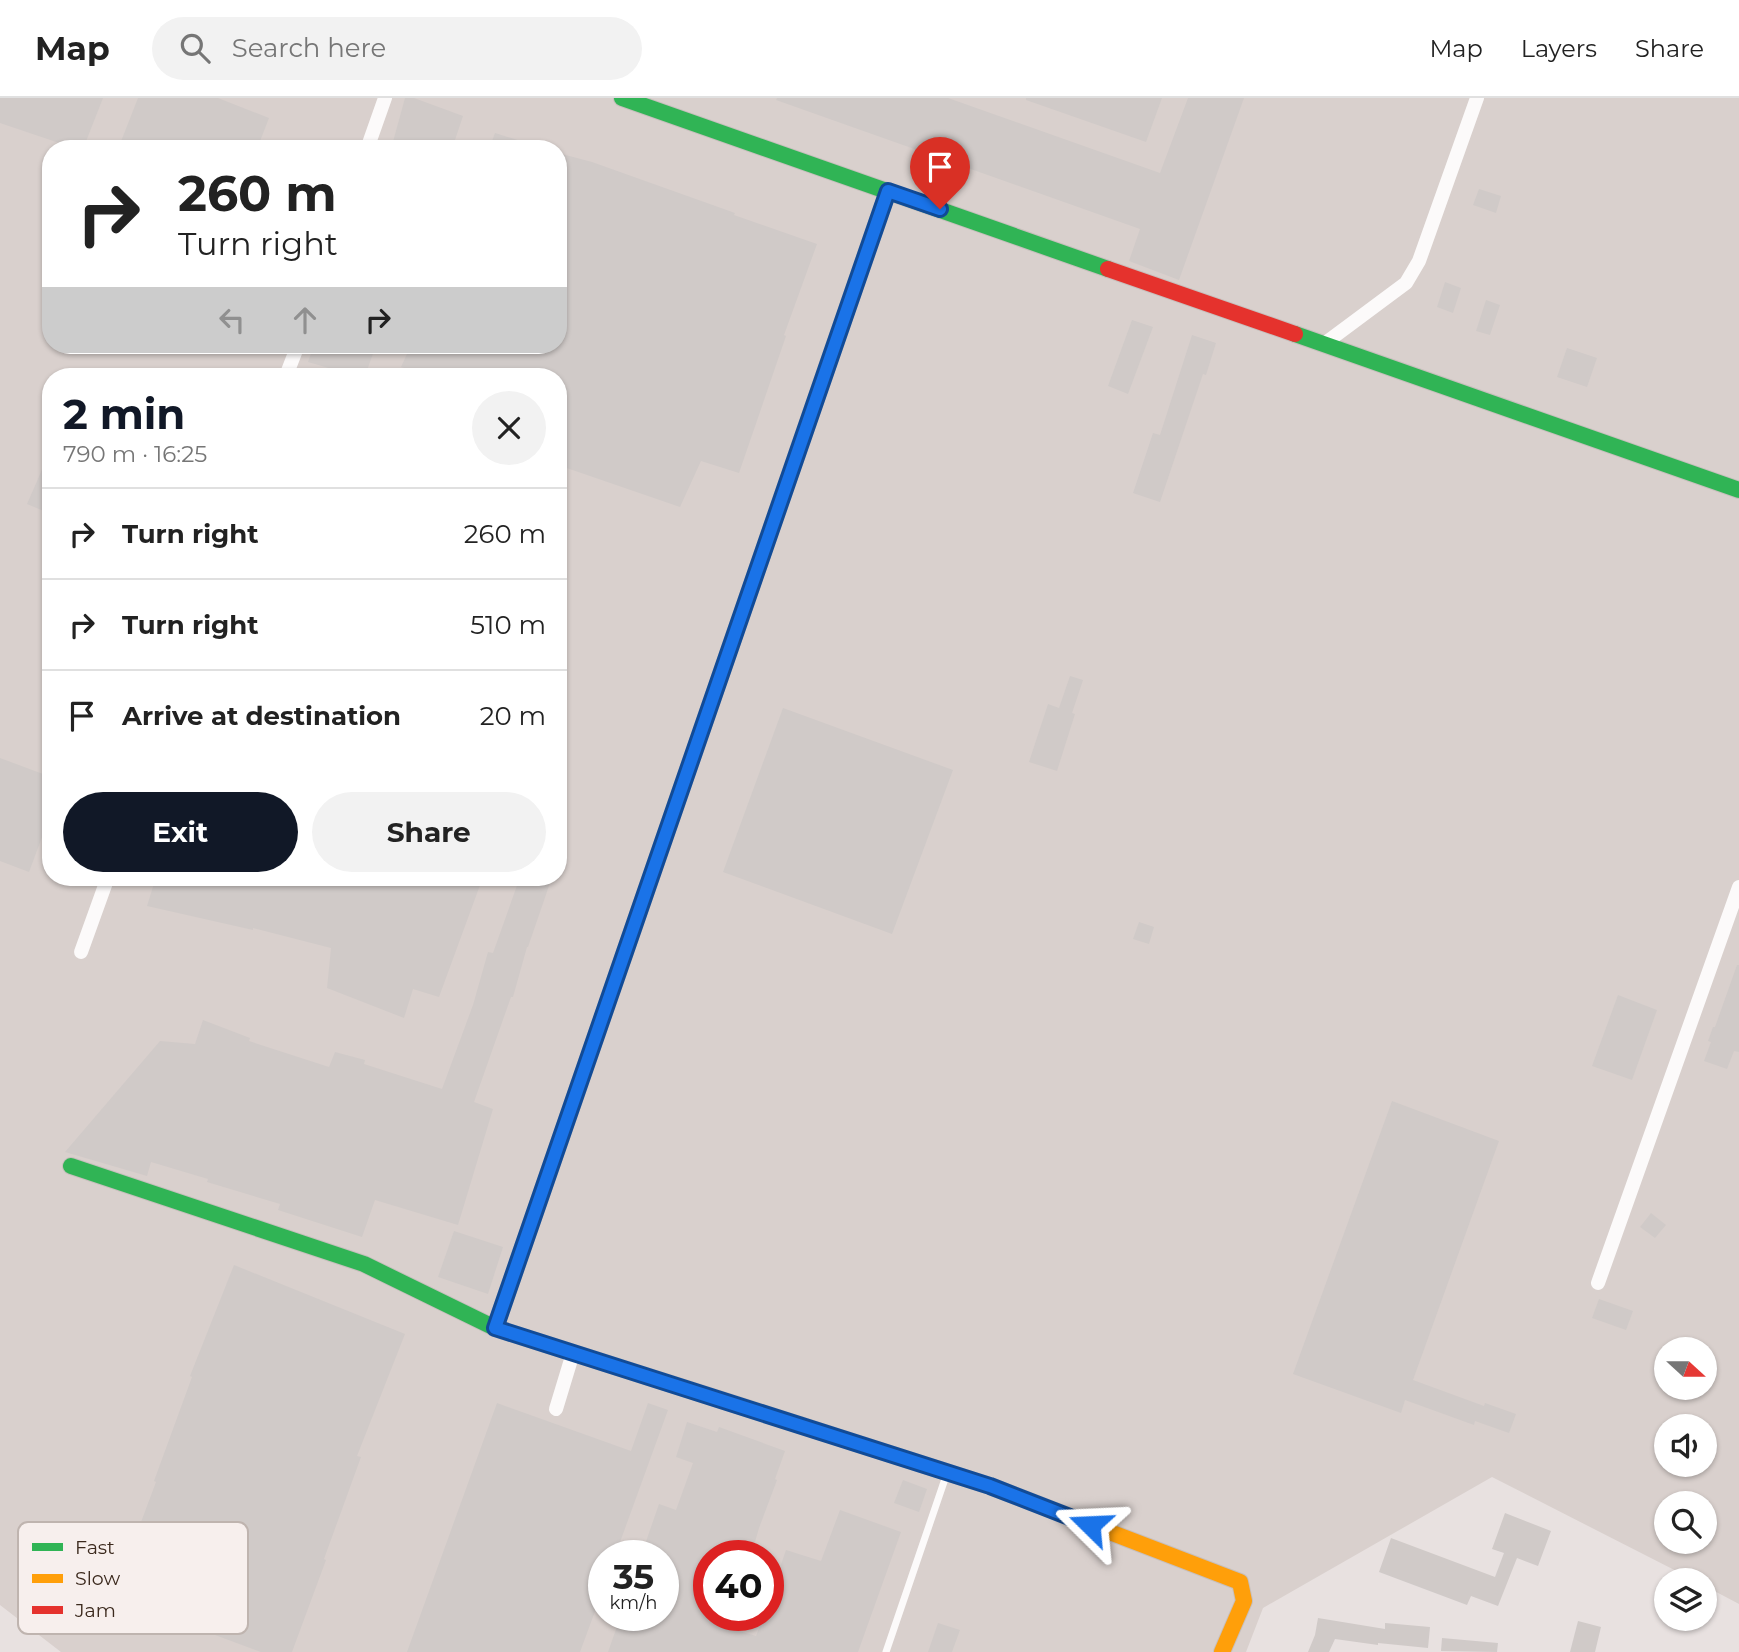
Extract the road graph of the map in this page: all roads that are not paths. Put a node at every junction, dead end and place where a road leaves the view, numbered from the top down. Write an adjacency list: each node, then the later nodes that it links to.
1 (385, 98): 4 (street)
2 (622, 98): 5 (street)
3 (1477, 98): 6 (street)
4 (370, 140)
5 (888, 191): 6 (street); 13 (street)
6 (1324, 344): 7 (street)
7 (1739, 490)
8 (105, 886): 10 (street)
9 (1739, 887): 12 (street)
10 (81, 952)
11 (71, 1166): 13 (street)
12 (1598, 1283)
13 (495, 1328): 14 (street)
14 (573, 1353): 15 (street); 16 (street)
15 (556, 1409)
16 (947, 1472): 17 (lane); 18 (street)
17 (886, 1652)
18 (1222, 1652)

